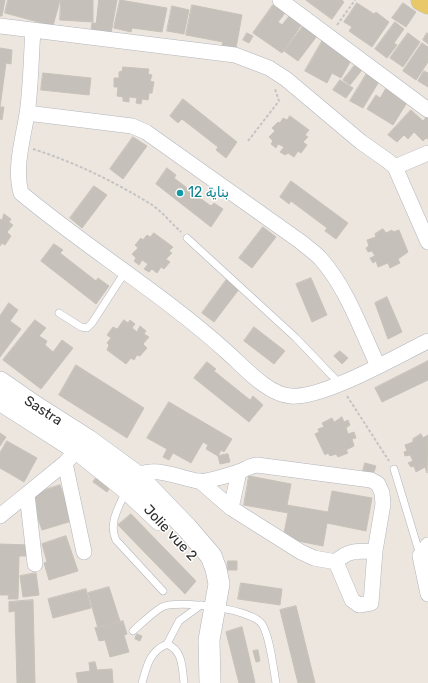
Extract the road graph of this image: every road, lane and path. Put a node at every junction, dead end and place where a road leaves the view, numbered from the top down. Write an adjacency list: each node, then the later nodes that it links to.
1 (280, 0): 7 (street)
2 (355, 0): 7 (path)
3 (422, 0): 4 (main road)
4 (428, 3)
5 (0, 26): 6 (street)
6 (33, 30): 8 (street); 10 (street)
7 (328, 36): 9 (street)
8 (269, 68): 11 (path); 14 (street)
9 (428, 110)
10 (27, 113): 12 (street); 20 (street)
11 (248, 141)
12 (21, 144): 15 (path); 17 (street)
13 (428, 153): 14 (street)
14 (395, 167): 16 (street)
15 (187, 238): 22 (lane)
16 (428, 242)
17 (125, 272): 18 (lane); 22 (street)
18 (59, 313)
19 (428, 341): 20 (street)
20 (378, 366): 22 (street)
21 (0, 382): 24 (street, Sastra)
22 (340, 384): 25 (path)
23 (0, 400): 24 (street, Sastra)
24 (74, 449): 28 (street, Jolie vue 2); 29 (street); 34 (street)
25 (394, 469): 32 (lane)
26 (239, 472): 27 (street); 30 (street); 33 (street)
27 (200, 481): 28 (street); 30 (street)
28 (132, 483): 37 (lane); 39 (street, Jolie vue 2)
29 (26, 494): 31 (street); 36 (street)
30 (231, 508): 35 (street)
31 (0, 516)
32 (424, 550): 38 (street)
33 (375, 551): 35 (street); 35 (street)
34 (84, 552)
35 (336, 562)
36 (35, 564)
37 (164, 591)
38 (428, 594)
39 (208, 605): 40 (lane); 41 (lane); 44 (street, Jolie vue 2); 45 (street, Jolie vue 2); 46 (lane)
40 (133, 631)
41 (167, 644): 42 (lane); 43 (lane)
42 (142, 683)
43 (184, 683)
44 (197, 683)
45 (210, 683)
46 (276, 683)

